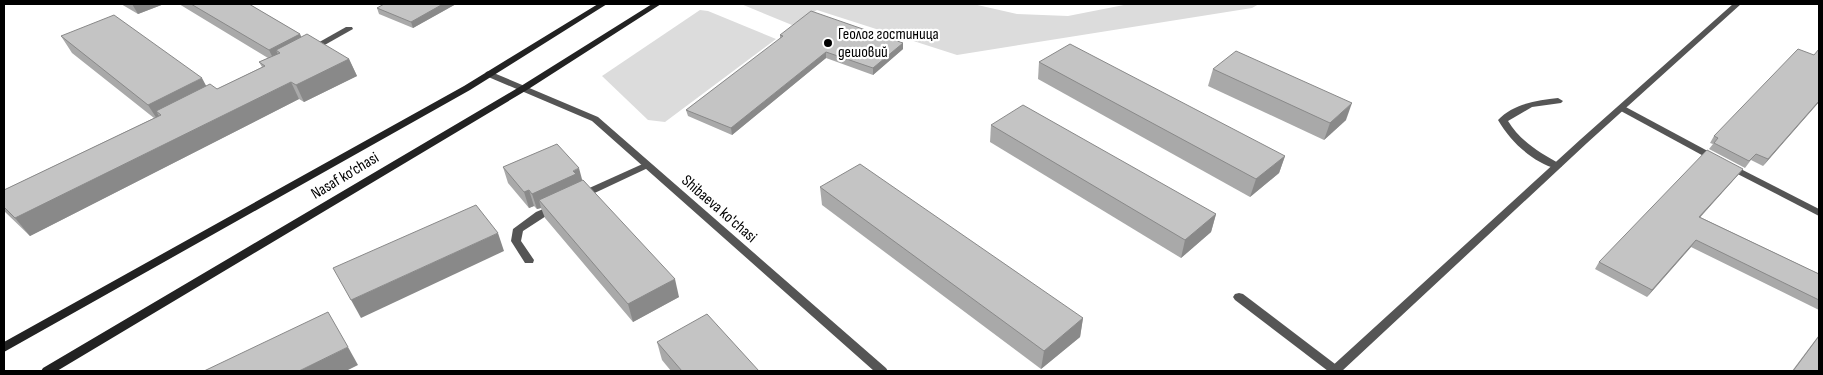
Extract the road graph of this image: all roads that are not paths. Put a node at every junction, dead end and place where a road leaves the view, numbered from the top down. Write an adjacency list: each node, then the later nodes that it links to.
1 (603, 4): 6 (main road, Nasaf ko‘chasi)
2 (656, 4): 7 (main road, Nasaf ko‘chasi)
3 (1737, 4): 9 (street)
4 (349, 29): 5 (street)
5 (306, 51)
6 (489, 74): 7 (street, Shibaeva ko'chasi); 15 (main road, Nasaf ko‘chasi)
7 (524, 88): 10 (street, Shibaeva ko'chasi); 16 (main road, Nasaf ko‘chasi)
8 (1558, 100): 11 (street)
9 (1622, 108): 11 (street); 12 (street)
10 (647, 165): 13 (street); 17 (street, Shibaeva ko'chasi)
11 (1557, 166): 18 (street)
12 (1819, 213)
13 (529, 260)
14 (1239, 297): 18 (street)
15 (4, 347)
16 (47, 371)
17 (882, 371)
18 (1334, 371)

